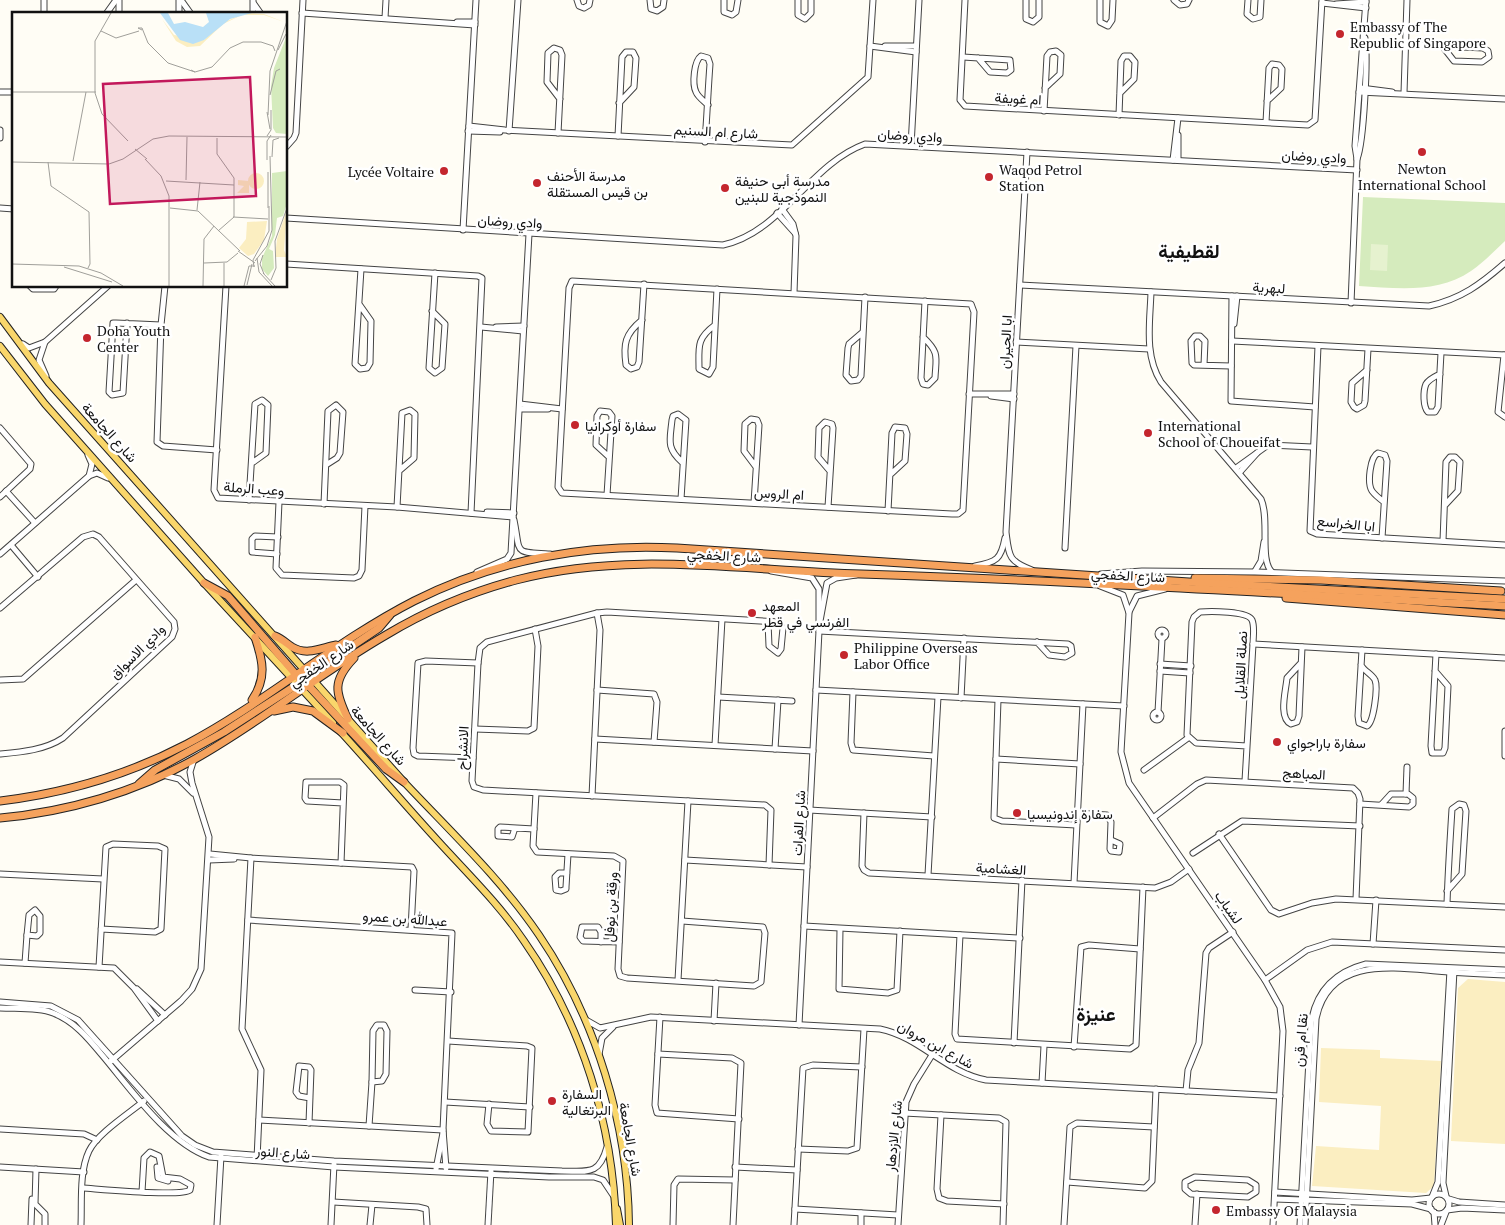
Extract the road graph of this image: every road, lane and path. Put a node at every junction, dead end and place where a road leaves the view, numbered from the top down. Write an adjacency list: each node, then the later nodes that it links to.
1 (118, 0): 29 (street)
2 (180, 0): 30 (street)
3 (303, 0): 31 (street)
4 (386, 0): 32 (street)
5 (476, 0): 33 (street)
6 (518, 0): 55 (street)
7 (577, 0): 8 (street)
8 (590, 0)
9 (650, 0): 10 (street)
10 (664, 0)
11 (724, 0): 12 (street)
12 (738, 0)
13 (798, 0): 14 (street)
14 (812, 0)
15 (873, 0): 35 (street, شارع ام السنيم)
16 (919, 0): 37 (street)
17 (966, 0): 38 (street, ام غويفة)
18 (1026, 0): 19 (street)
19 (1039, 0)
20 (1100, 0): 21 (street)
21 (1113, 0)
22 (1174, 0): 23 (street)
23 (1189, 0)
24 (1248, 0): 25 (street)
25 (1261, 0)
26 (1407, 0): 34 (street)
27 (1322, 2): 28 (street, ام غويفة); 52 (street, ام غويفة)
28 (1366, 3): 41 (street)
29 (108, 12)
30 (189, 12)
31 (302, 13): 32 (street); 60 (street)
32 (386, 18): 33 (street)
33 (475, 23): 53 (street)
34 (1405, 44): 36 (street); 43 (street)
35 (870, 46): 37 (street); 59 (street, شارع ام السنيم)
36 (1443, 47): 36 (street)
37 (916, 49): 61 (street)
38 (963, 57): 39 (street); 49 (street, ام غويفة)
39 (978, 58): 39 (street)
40 (1045, 88): 40 (street); 49 (street)
41 (1362, 90): 43 (street); 64 (street)
42 (1120, 93): 42 (street); 50 (street)
43 (1404, 93): 45 (street)
44 (560, 99): 44 (street); 56 (street)
45 (1505, 99)
46 (1267, 100): 46 (street); 52 (street)
47 (619, 103): 47 (street); 57 (street)
48 (708, 105): 48 (street); 59 (street)
49 (1044, 111): 50 (street, ام غويفة)
50 (1119, 115): 51 (street, ام غويفة)
51 (1178, 118): 52 (street, ام غويفة); 63 (street)
52 (1266, 122)
53 (468, 128): 55 (street, شارع ام السنيم); 67 (street)
54 (0, 130): 58 (street)
55 (507, 130): 56 (street, شارع ام السنيم)
56 (558, 133): 57 (street, شارع ام السنيم)
57 (618, 136): 59 (street, شارع ام السنيم)
58 (0, 138)
59 (705, 142)
60 (288, 145)
61 (911, 146): 62 (street, وادي روضان); 65 (street, وادي روضان)
62 (1027, 152): 63 (street, وادي روضان); 74 (street, ابا الحيران)
63 (1176, 160): 64 (street, وادي روضان)
64 (1356, 170): 86 (street)
65 (780, 211): 68 (street, وادي روضان); 82 (street)
66 (288, 218): 67 (street, وادي روضان)
67 (463, 230): 68 (street, وادي روضان)
68 (529, 234): 95 (street)
69 (288, 264): 71 (street)
70 (1505, 264): 86 (street, لبهرية)
71 (360, 269): 72 (street); 87 (street)
72 (434, 273): 88 (street); 94 (street)
73 (644, 284): 80 (street, ام الروس); 90 (street); 119 (street, ام الروس)
74 (1020, 285): 81 (street, لبهرية); 101 (street, ابا الحيران)
75 (39, 288): 76 (street)
76 (55, 288)
77 (165, 288): 92 (street)
78 (226, 288): 124 (street, وعب الرملة)
79 (102, 289): 100 (street)
80 (717, 289): 82 (street, ام الروس); 93 (street)
81 (1151, 292): 83 (street, لبهرية); 105 (street)
82 (794, 293): 84 (street, ام الروس)
83 (1234, 296): 86 (street, لبهرية); 99 (street)
84 (864, 297): 85 (street, ام الروس); 97 (street)
85 (925, 300): 98 (street); 115 (street, ام الروس)
86 (1351, 303)
87 (359, 304): 87 (street)
88 (432, 311): 88 (street)
89 (0, 317): 96 (main road, شارع الجامعة)
90 (642, 320): 90 (street)
91 (127, 323): 91 (street); 92 (street)
92 (161, 325): 124 (street)
93 (715, 325): 93 (street)
94 (481, 327): 95 (street); 150 (street)
95 (524, 329): 117 (street)
96 (9, 330): 100 (street); 114 (main road, شارع الجامعة)
97 (863, 332): 97 (street)
98 (923, 338): 98 (street)
99 (1232, 341): 104 (street); 110 (street)
100 (45, 342): 114 (street)
101 (1016, 342): 103 (street); 116 (street, ابا الحيران)
102 (0, 346): 122 (main road, شارع الجامعة)
103 (1076, 346): 105 (street); 160 (street)
104 (1318, 346): 106 (street); 118 (street, ابا الخراسع)
105 (1149, 349): 131 (street)
106 (1368, 349): 107 (street); 111 (street)
107 (1441, 353): 108 (street); 112 (street)
108 (1505, 355): 113 (street)
109 (1204, 365): 109 (street); 110 (street)
110 (1231, 366): 118 (street)
111 (1367, 370): 111 (street)
112 (1440, 374): 112 (street)
113 (1503, 380): 120 (street)
114 (49, 383): 193 (main road, شارع الجامعة)
115 (969, 394): 116 (street); 149 (street, ام الروس)
116 (1014, 397): 154 (street, ابا الحيران)
117 (520, 407): 119 (street); 151 (street)
118 (1315, 407): 123 (street, ابا الخراسع)
119 (562, 409): 137 (street, ام الروس)
120 (1505, 416)
121 (0, 428): 136 (street)
122 (80, 442): 134 (street); 135 (main road, شارع الجامعة)
123 (1312, 447): 131 (street); 156 (street, ابا الخراسع)
124 (217, 450): 140 (street, وعب الرملة)
125 (609, 457): 125 (street); 137 (street)
126 (682, 462): 126 (street); 139 (street)
127 (252, 463): 127 (street); 140 (street)
128 (326, 465): 128 (street); 144 (street)
129 (756, 467): 129 (street); 143 (street)
130 (400, 470): 130 (street); 147 (street)
131 (1238, 470): 153 (street)
132 (830, 471): 132 (street); 148 (street)
133 (891, 474): 133 (street); 149 (street)
134 (89, 476): 135 (street); 152 (street)
135 (116, 482): 176 (main road, شارع الجامعة)
136 (6, 492): 138 (street); 152 (street)
137 (607, 495): 139 (street, ام الروس)
138 (0, 497)
139 (681, 499): 143 (street, ام الروس)
140 (250, 500): 141 (street, وعب الرملة)
141 (279, 502): 144 (street, وعب الرملة); 155 (street)
142 (1384, 502): 142 (street); 156 (street)
143 (754, 503): 148 (street, ام الروس)
144 (324, 504): 146 (street, وعب الرملة)
145 (1444, 505): 145 (street); 157 (street)
146 (364, 506): 147 (street, وعب الرملة); 162 (street)
147 (398, 507): 150 (street, وعب الرملة)
148 (828, 508): 149 (street, ام الروس)
149 (888, 510)
150 (471, 512): 151 (street, وعب الرملة)
151 (514, 515): 163 (street); 171 (street)
152 (35, 523): 159 (street)
153 (1266, 529): 167 (street); 168 (street)
154 (1006, 532): 164 (street, ابا الحيران); 166 (street, ابا الحيران)
155 (278, 537): 162 (street); 162 (street)
156 (1382, 538): 157 (street, ابا الخراسع)
157 (1442, 541): 158 (street, ابا الخراسع)
158 (1505, 544)
159 (11, 545): 161 (street); 172 (street)
160 (1066, 548)
161 (0, 554)
162 (277, 554)
163 (556, 554): 164 (highway, شارع الخفجي); 171 (highway, شارع الخفجي)
164 (974, 566): 166 (highway, شارع الخفجي)
165 (770, 570): 169 (highway, شارع الخفجي); 189 (street, شارع الفرات); 202 (highway, شارع الخفجي)
166 (1034, 571): 170 (highway, شارع الخفجي)
167 (1255, 572): 168 (street, شارع الخفجي); 170 (street, شارع الخفجي)
168 (1272, 572): 175 (street, شارع الخفجي)
169 (858, 574): 177 (highway, شارع الخفجي); 189 (street, شارع الفرات)
170 (1100, 574): 173 (highway, شارع الخفجي)
171 (473, 576): 184 (highway, شارع الخفجي)
172 (38, 577): 174 (street, وادي الاسواق); 183 (street, وادي الاسواق)
173 (1152, 578): 179 (highway); 181 (highway, شارع الخفجي)
174 (136, 580): 220 (street); 248 (street, وادي الاسواق)
175 (1505, 581)
176 (204, 583): 194 (main road, شارع الجامعة); 217 (highway)
177 (1100, 586): 178 (highway, شارع الخفجي); 186 (street)
178 (1166, 589): 180 (highway, شارع الخفجي); 186 (street)
179 (1501, 591)
180 (1253, 593): 182 (highway, شارع الخفجي); 187 (highway)
181 (1505, 599)
182 (1505, 606)
183 (0, 608)
184 (392, 613): 199 (highway, شارع الخفجي); 221 (highway)
185 (597, 613): 188 (street, الانشراح); 191 (street, الانشراح); 223 (street)
186 (1129, 613): 234 (street, لشباب)
187 (1505, 615)
188 (722, 619): 190 (street, الانشراح); 226 (street)
189 (820, 621): 192 (street, شارع الفرات)
190 (768, 622): 190 (street)
191 (535, 629): 205 (street, الانشراح); 238 (street)
192 (819, 630): 195 (street); 224 (street, شارع الفرات)
193 (275, 636): 199 (highway); 210 (main road, شارع الجامعة)
194 (255, 637): 217 (main road, شارع الجامعة); 233 (highway)
195 (964, 638): 197 (street); 228 (street)
196 (1162, 639): 207 (street)
197 (1037, 642): 197 (street)
198 (1253, 644): 200 (street); 209 (street, نصلة القلايل); 245 (street, نصلة القلايل)
199 (341, 645): 210 (highway, شارع الخفجي)
200 (1302, 646): 201 (street); 206 (street)
201 (1362, 650): 203 (street); 208 (street)
202 (361, 651): 221 (highway, شارع الخفجي); 237 (highway)
203 (1436, 654): 204 (street); 212 (street)
204 (1505, 658)
205 (478, 663): 238 (street, الانشراح); 251 (street)
206 (1301, 663): 211 (street); 216 (street)
207 (1160, 664): 209 (street); 213 (street)
208 (1361, 665): 215 (street); 219 (street)
209 (1191, 666): 214 (street, نصلة القلايل)
210 (304, 669): 217 (highway, شارع الخفجي); 221 (highway)
211 (1295, 670): 216 (street); 216 (street)
212 (1435, 670): 218 (street); 222 (street)
213 (1160, 671): 214 (street); 236 (street)
214 (1190, 672): 241 (street, نصلة القلايل)
215 (1369, 674): 219 (street); 219 (street)
216 (1301, 675)
217 (294, 676): 221 (highway); 233 (highway, شارع الخفجي)
218 (1441, 677): 222 (street); 222 (street)
219 (1360, 678)
220 (0, 680)
221 (305, 682): 235 (highway, شارع الخفجي); 237 (main road, شارع الجامعة); 240 (main road, شارع الجامعة); 259 (highway); 260 (highway)
222 (1434, 682)
223 (597, 690): 242 (street); 243 (street)
224 (816, 690): 225 (street); 247 (street, شارع الفرات)
225 (853, 692): 227 (street); 249 (street)
226 (718, 697): 229 (street); 244 (street)
227 (938, 697): 228 (street); 249 (street)
228 (961, 698): 230 (street)
229 (778, 700): 231 (street); 246 (street)
230 (998, 700): 232 (street); 253 (street)
231 (792, 701)
232 (1083, 704): 234 (street); 254 (street)
233 (249, 705): 265 (highway, شارع الخفجي)
234 (1124, 706): 275 (street, لشباب)
235 (269, 712): 240 (highway); 252 (highway, شارع الخفجي)
236 (1158, 712)
237 (348, 720): 259 (main road, شارع الجامعة)
238 (474, 729): 251 (street, الانشراح)
239 (1505, 731): 250 (street)
240 (343, 734): 375 (main road, شارع الجامعة)
241 (1188, 738): 245 (street); 256 (street)
242 (595, 739): 243 (street); 263 (street)
243 (654, 742): 244 (street)
244 (715, 746): 246 (street)
245 (1247, 746): 258 (street, نصلة القلايل)
246 (775, 749): 247 (street)
247 (813, 751): 270 (street, شارع الفرات)
248 (0, 754)
249 (934, 756): 273 (street)
250 (1505, 756)
251 (473, 758): 261 (street, الانشراح)
252 (194, 759): 257 (highway, شارع الخفجي); 264 (street)
253 (996, 759): 254 (street); 276 (street)
254 (1080, 764): 271 (street)
255 (1407, 768): 262 (street)
256 (1144, 770)
257 (163, 775): 260 (highway, شارع الخفجي); 264 (street)
258 (1245, 781): 268 (street, المباهج); 275 (street, المباهج)
259 (404, 782): 339 (main road, شارع الجامعة)
260 (136, 786): 274 (highway, شارع الخفجي)
261 (536, 792): 263 (street, الانشراح); 279 (street, ورقة بن نوفل)
262 (1406, 794): 269 (street); 269 (street)
263 (592, 796): 266 (street, الانشراح)
264 (196, 798): 283 (street)
265 (0, 801)
266 (688, 801): 288 (street); 290 (street, الانشراح)
267 (343, 803): 267 (street); 289 (street)
268 (1360, 804): 269 (street); 277 (street)
269 (1381, 805)
270 (809, 810): 272 (street); 291 (street, شارع الفرات)
271 (1077, 813): 276 (street); 281 (street)
272 (864, 814): 273 (street); 295 (street, الغشامية)
273 (932, 817): 295 (street)
274 (0, 818)
275 (1153, 818): 292 (street, لشباب)
276 (1076, 825): 300 (street)
277 (1360, 826): 280 (street); 303 (street)
278 (515, 828): 279 (street)
279 (534, 829): 284 (street, ورقة بن نوفل)
280 (1219, 834): 282 (street); 303 (street)
281 (1111, 840)
282 (1193, 853)
283 (210, 854): 285 (street); 287 (street)
284 (568, 854): 293 (street); 319 (street, ورقة بن نوفل)
285 (241, 858): 286 (street); 287 (street)
286 (252, 858): 289 (street); 307 (street)
287 (209, 860): 337 (street)
288 (685, 860): 290 (street); 308 (street)
289 (341, 864): 311 (street)
290 (769, 865): 291 (street)
291 (807, 867): 309 (street, شارع الفرات)
292 (1189, 869): 301 (street, الغشامية); 314 (street, لشباب)
293 (567, 873)
294 (0, 874): 297 (street)
295 (928, 875): 298 (street, الغشامية)
296 (1448, 875): 299 (street); 299 (street); 302 (street)
297 (103, 878): 310 (street); 310 (street)
298 (1022, 880): 300 (street, الغشامية); 317 (street)
299 (1456, 882): 302 (street)
300 (1074, 883): 301 (street, الغشامية)
301 (1144, 887): 321 (street)
302 (1448, 891): 305 (street)
303 (1356, 899): 304 (street)
304 (1376, 900): 305 (street); 320 (street)
305 (1447, 904): 306 (street)
306 (1505, 907)
307 (248, 920): 311 (street, عبدالله بن عمرو); 368 (street)
308 (682, 921): 329 (street); 331 (street, ورقة بن نوفل)
309 (804, 926): 312 (street); 342 (street, شارع الفرات)
310 (101, 929): 325 (street)
311 (410, 929): 334 (street, عبدالله بن عمرو)
312 (840, 929): 313 (street); 313 (street)
313 (900, 931): 316 (street)
314 (1233, 932): 330 (street, لشباب); 357 (street)
315 (27, 935): 315 (street); 324 (street)
316 (960, 935): 317 (street); 346 (street)
317 (1020, 938): 346 (street)
318 (601, 942): 318 (street); 319 (street)
319 (619, 942): 329 (street, ورقة بن نوفل)
320 (1373, 944): 322 (street); 330 (street)
321 (1140, 948): 348 (street); 348 (street)
322 (1505, 950)
323 (0, 962): 324 (street)
324 (25, 963): 325 (street)
325 (100, 967): 332 (street)
326 (1452, 970): 327 (street, نقا ام قرن); 328 (street, نقا ام قرن); 395 (street, نقا ام قرن); 396 (street); 397 (street)
327 (1505, 970)
328 (1505, 975)
329 (678, 980): 331 (street, ورقة بن نوفل)
330 (1266, 980): 358 (street, لشباب)
331 (716, 983): 341 (street)
332 (134, 988): 337 (street); 340 (street)
333 (415, 990): 334 (street)
334 (451, 992): 345 (street, عبدالله بن عمرو)
335 (0, 1002): 352 (street, شارع النور)
336 (0, 1008): 352 (street, شارع النور)
337 (165, 1015): 340 (street)
338 (660, 1017): 341 (street, شارع ابن مروان); 343 (street, شارع ابن مروان); 349 (street)
339 (586, 1020): 343 (street, شارع ابن مروان); 350 (main road, شارع الجامعة)
340 (158, 1021): 352 (street)
341 (714, 1021): 342 (street, شارع ابن مروان)
342 (799, 1025): 344 (street, شارع ابن مروان)
343 (614, 1027): 350 (street)
344 (864, 1029): 351 (street, شارع ابن مروان); 353 (street)
345 (448, 1041): 362 (street, عبدالله بن عمرو); 364 (street)
346 (1014, 1043): 347 (street)
347 (1044, 1046): 348 (street); 355 (street)
348 (1074, 1047)
349 (658, 1054): 367 (street); 367 (street)
350 (599, 1055): 422 (main road, شارع الجامعة)
351 (932, 1055): 355 (street, شارع ابن مروان); 365 (street, شارع الازدهار)
352 (111, 1061): 359 (street, شارع النور); 361 (street, شارع النور)
353 (862, 1068): 376 (street); 376 (street)
354 (372, 1082): 354 (street); 370 (street)
355 (1042, 1083): 356 (street, شارع ابن مروان)
356 (1156, 1089): 357 (street, شارع ابن مروان); 371 (street)
357 (1186, 1091): 358 (street, شارع ابن مروان)
358 (1280, 1096): 392 (street, لشباب)
359 (148, 1098): 361 (street); 377 (street, شارع النور)
360 (310, 1098): 360 (street); 369 (street)
361 (143, 1102): 374 (street); 377 (street, شارع النور)
362 (445, 1102): 363 (street); 373 (street, عبدالله بن عمرو)
363 (489, 1104): 364 (street); 364 (street)
364 (530, 1107)
365 (904, 1113): 366 (street); 411 (street, شارع الازدهار)
366 (941, 1115): 400 (street); 400 (street)
367 (739, 1119): 381 (street)
368 (259, 1120): 369 (street); 378 (street)
369 (309, 1123): 370 (street)
370 (369, 1126): 373 (street)
371 (1154, 1128): 389 (street); 389 (street)
372 (0, 1129): 374 (street)
373 (443, 1130): 383 (street, عبدالله بن عمرو); 384 (street, عبدالله بن عمرو)
374 (98, 1140): 387 (street)
375 (607, 1147): 386 (street, شارع النور); 394 (main road, شارع الجامعة)
376 (798, 1149): 385 (street)
377 (221, 1156): 378 (street, شارع النور); 415 (street)
378 (257, 1159): 379 (street, شارع النور)
379 (334, 1164): 383 (street, شارع النور); 399 (street)
380 (0, 1167): 382 (street)
381 (735, 1167): 385 (street); 388 (street)
382 (35, 1169): 387 (street); 405 (street); 410 (street)
383 (436, 1169): 384 (street, شارع النور)
384 (446, 1169): 386 (street, شارع النور)
385 (797, 1170): 404 (street)
386 (491, 1171): 394 (street, شارع النور); 419 (street)
387 (84, 1172): 390 (street)
388 (735, 1180): 423 (street); 424 (street)
389 (1067, 1182): 429 (street)
390 (83, 1188): 391 (street); 414 (street)
391 (142, 1192): 391 (street)
392 (1275, 1192): 395 (street); 398 (street, لشباب)
393 (1196, 1194): 393 (street); 430 (street)
394 (614, 1197): 403 (main road, شارع الجامعة)
395 (1304, 1197): 396 (street); 398 (street); 407 (street); 432 (street, نقا ام قرن); 433 (street, نقا ام قرن)
396 (1432, 1197): 397 (street); 407 (street)
397 (1447, 1198): 402 (street); 408 (street)
398 (1275, 1199): 431 (street, لشباب)
399 (333, 1202): 401 (street); 416 (street)
400 (1004, 1204): 428 (street)
401 (372, 1205): 417 (street); 418 (street)
402 (1505, 1205)
403 (615, 1206): 420 (main road, شارع الجامعة); 421 (main road)
404 (795, 1209): 409 (street); 425 (street)
405 (39, 1210): 410 (street); 413 (street)
406 (1505, 1210): 408 (street)
407 (1432, 1211): 408 (street); 434 (street)
408 (1446, 1211): 435 (street)
409 (861, 1213): 411 (street); 426 (street)
410 (31, 1215): 412 (street)
411 (898, 1215): 427 (street, شارع الازدهار)
412 (31, 1225)
413 (45, 1225)
414 (81, 1225)
415 (218, 1225)
416 (331, 1225)
417 (370, 1225)
418 (427, 1225)
419 (488, 1225)
420 (616, 1225)
421 (620, 1225)
422 (629, 1225)
423 (673, 1225)
424 (733, 1225)
425 (794, 1225)
426 (860, 1225)
427 (898, 1225)
428 (1002, 1225)
429 (1064, 1225)
430 (1195, 1225)
431 (1273, 1225)
432 (1300, 1225)
433 (1305, 1225)
434 (1435, 1225)
435 (1441, 1225)

